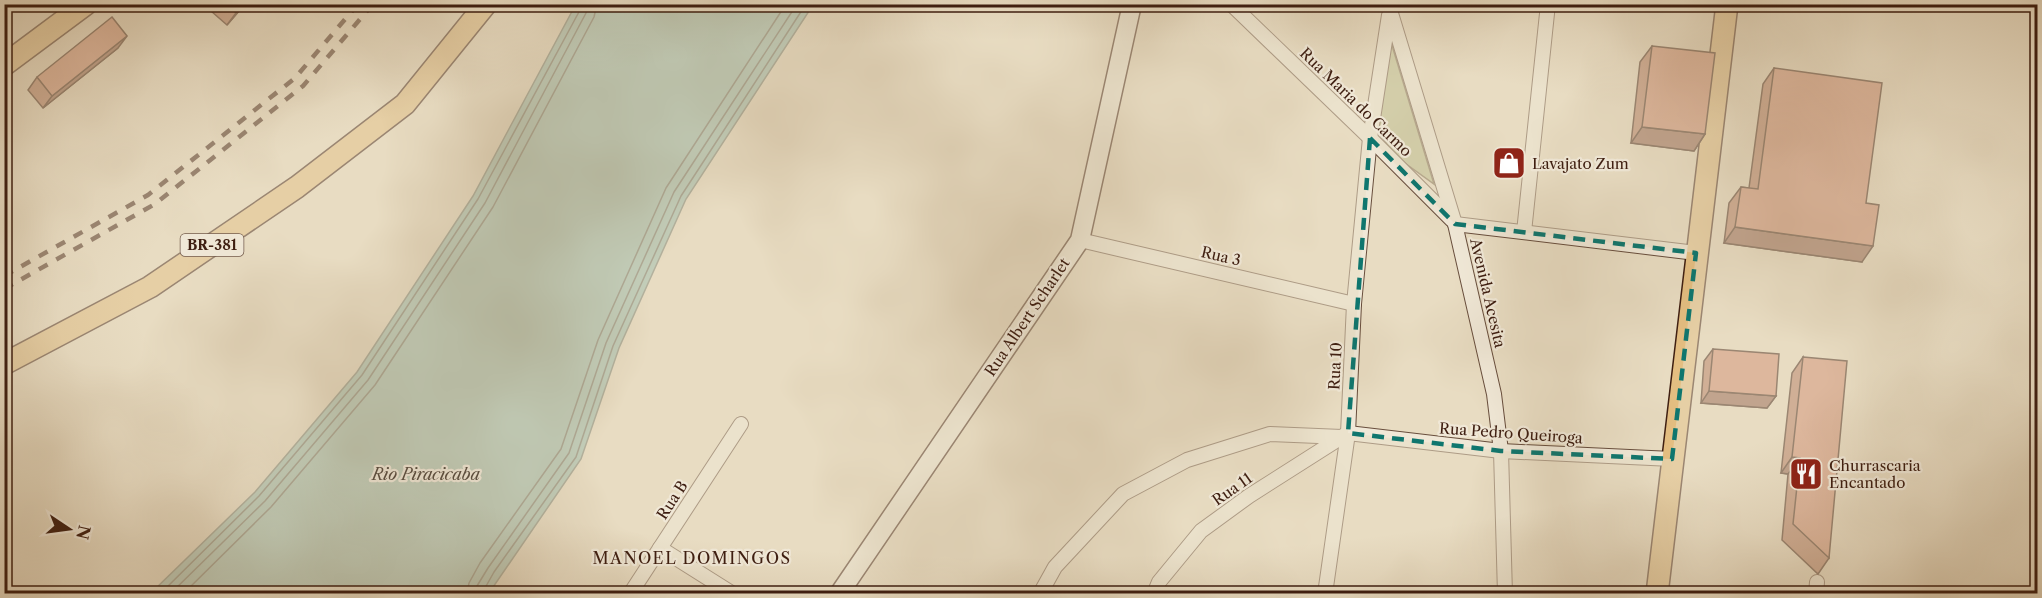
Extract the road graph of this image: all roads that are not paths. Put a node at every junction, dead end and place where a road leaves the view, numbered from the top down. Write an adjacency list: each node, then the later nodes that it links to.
1 (86, 4): 8 (main road)
2 (486, 4): 15 (main road, BR-381)
3 (1132, 4): 12 (main road, Rua Albert Scharlet)
4 (1231, 4): 9 (street, Rua Maria do Carmo)
5 (1548, 4): 11 (street)
6 (1727, 4): 13 (main road)
7 (1390, 7): 9 (street, Rua 10); 10 (street, Avenida Acesita)
8 (4, 65)
9 (1370, 138): 10 (street, Rua Maria do Carmo); 14 (street, Rua 10)
10 (1455, 224): 11 (street); 18 (street, Avenida Acesita)
11 (1524, 232): 13 (street)
12 (1080, 240): 14 (street, Rua 3); 23 (main road, Rua Albert Scharlet)
13 (1696, 253): 19 (main road)
14 (1354, 304): 17 (street, Rua 10)
15 (4, 364)
16 (741, 424): 20 (street, Rua B)
17 (1345, 435): 18 (street, Rua Pedro Queiroga); 24 (street, Rua Pedro Queiroga); 25 (street, Rua 11); 26 (street, Rua 10)
18 (1501, 451): 19 (street, Rua Pedro Queiroga); 27 (street, Avenida Acesita)
19 (1672, 459): 28 (main road)
20 (660, 549): 21 (street, Rua B); 22 (street)
21 (630, 594)
22 (733, 594)
23 (839, 594)
24 (1040, 594)
25 (1154, 594)
26 (1325, 594)
27 (1504, 594)
28 (1656, 594)

